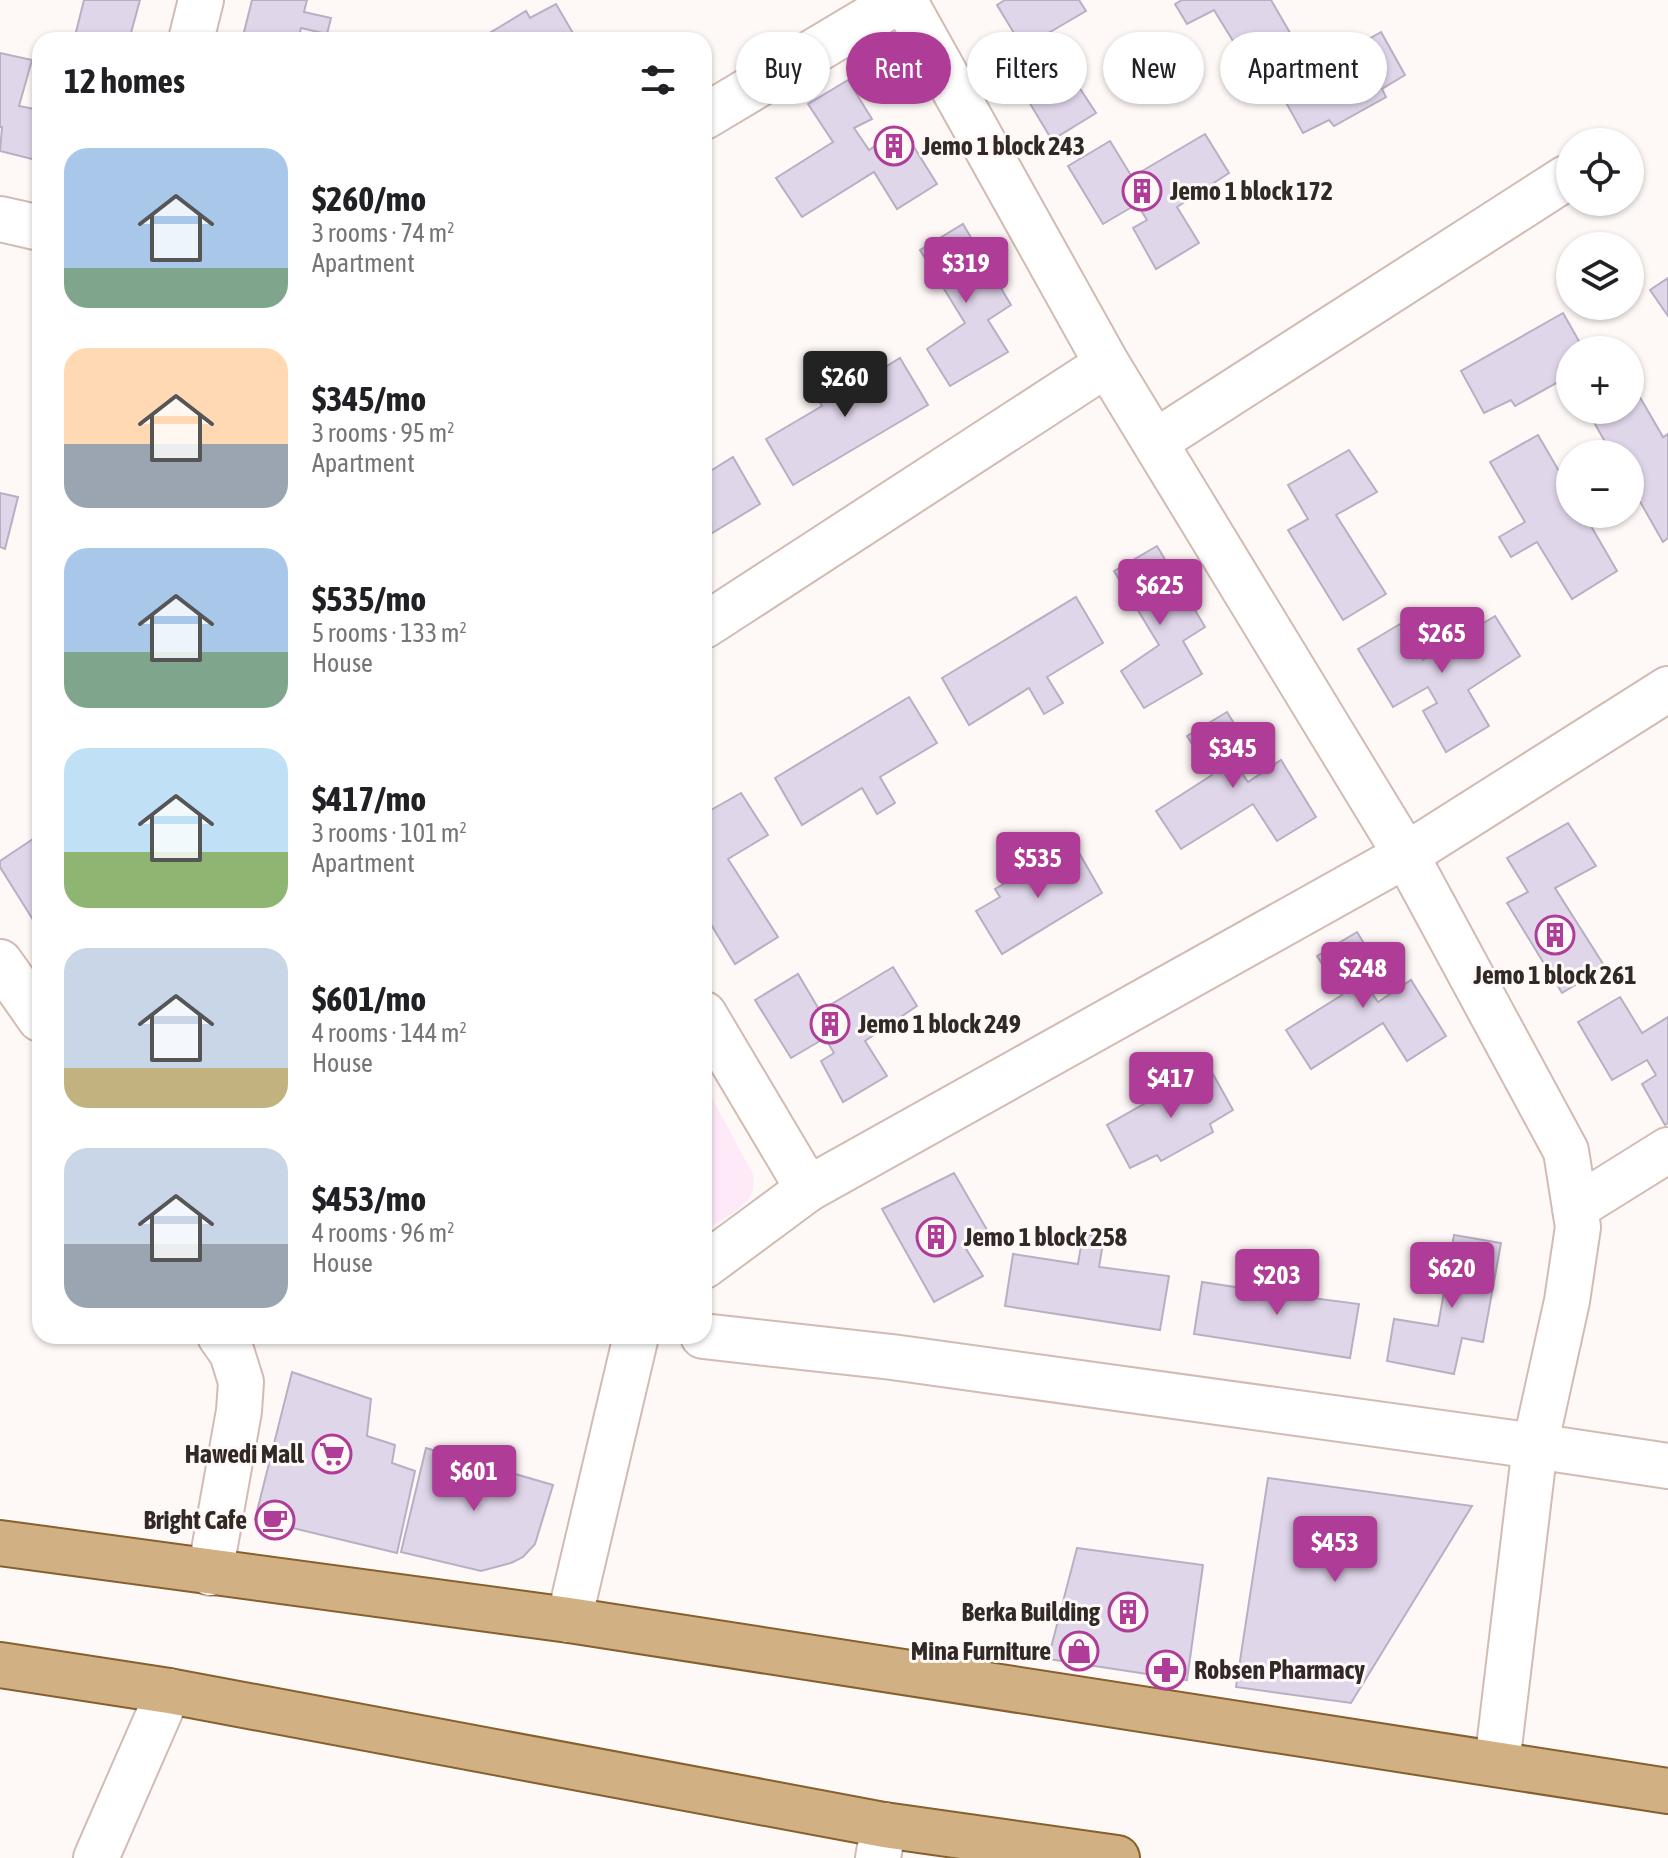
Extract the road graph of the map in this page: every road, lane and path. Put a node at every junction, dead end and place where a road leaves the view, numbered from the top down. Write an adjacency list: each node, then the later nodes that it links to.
1 (201, 0): 3 (street)
2 (902, 0): 4 (street); 8 (street)
3 (193, 32)
4 (712, 112)
5 (1556, 184): 9 (street)
6 (0, 219): 7 (street)
7 (32, 226)
8 (1107, 364): 9 (street); 10 (street)
9 (1155, 442): 12 (street)
10 (712, 621)
11 (1668, 689): 12 (street)
12 (1406, 855): 17 (street); 18 (street)
13 (0, 962): 14 (street)
14 (32, 1008)
15 (712, 1027): 17 (street)
16 (1668, 1150): 18 (street)
17 (808, 1189): 19 (street)
18 (1575, 1208): 23 (street)
19 (712, 1260)
20 (712, 1337): 23 (street)
21 (226, 1344): 26 (street)
22 (634, 1344): 27 (street)
23 (1535, 1446): 24 (street); 30 (street)
24 (1668, 1466)
25 (0, 1543): 26 (main road)
26 (210, 1573): 27 (main road)
27 (569, 1620): 30 (main road)
28 (0, 1665): 29 (main road)
29 (169, 1691): 32 (main road); 33 (street)
30 (1497, 1764): 31 (main road)
31 (1668, 1791)
32 (881, 1841): 34 (main road)
33 (96, 1858)
34 (1117, 1858)

